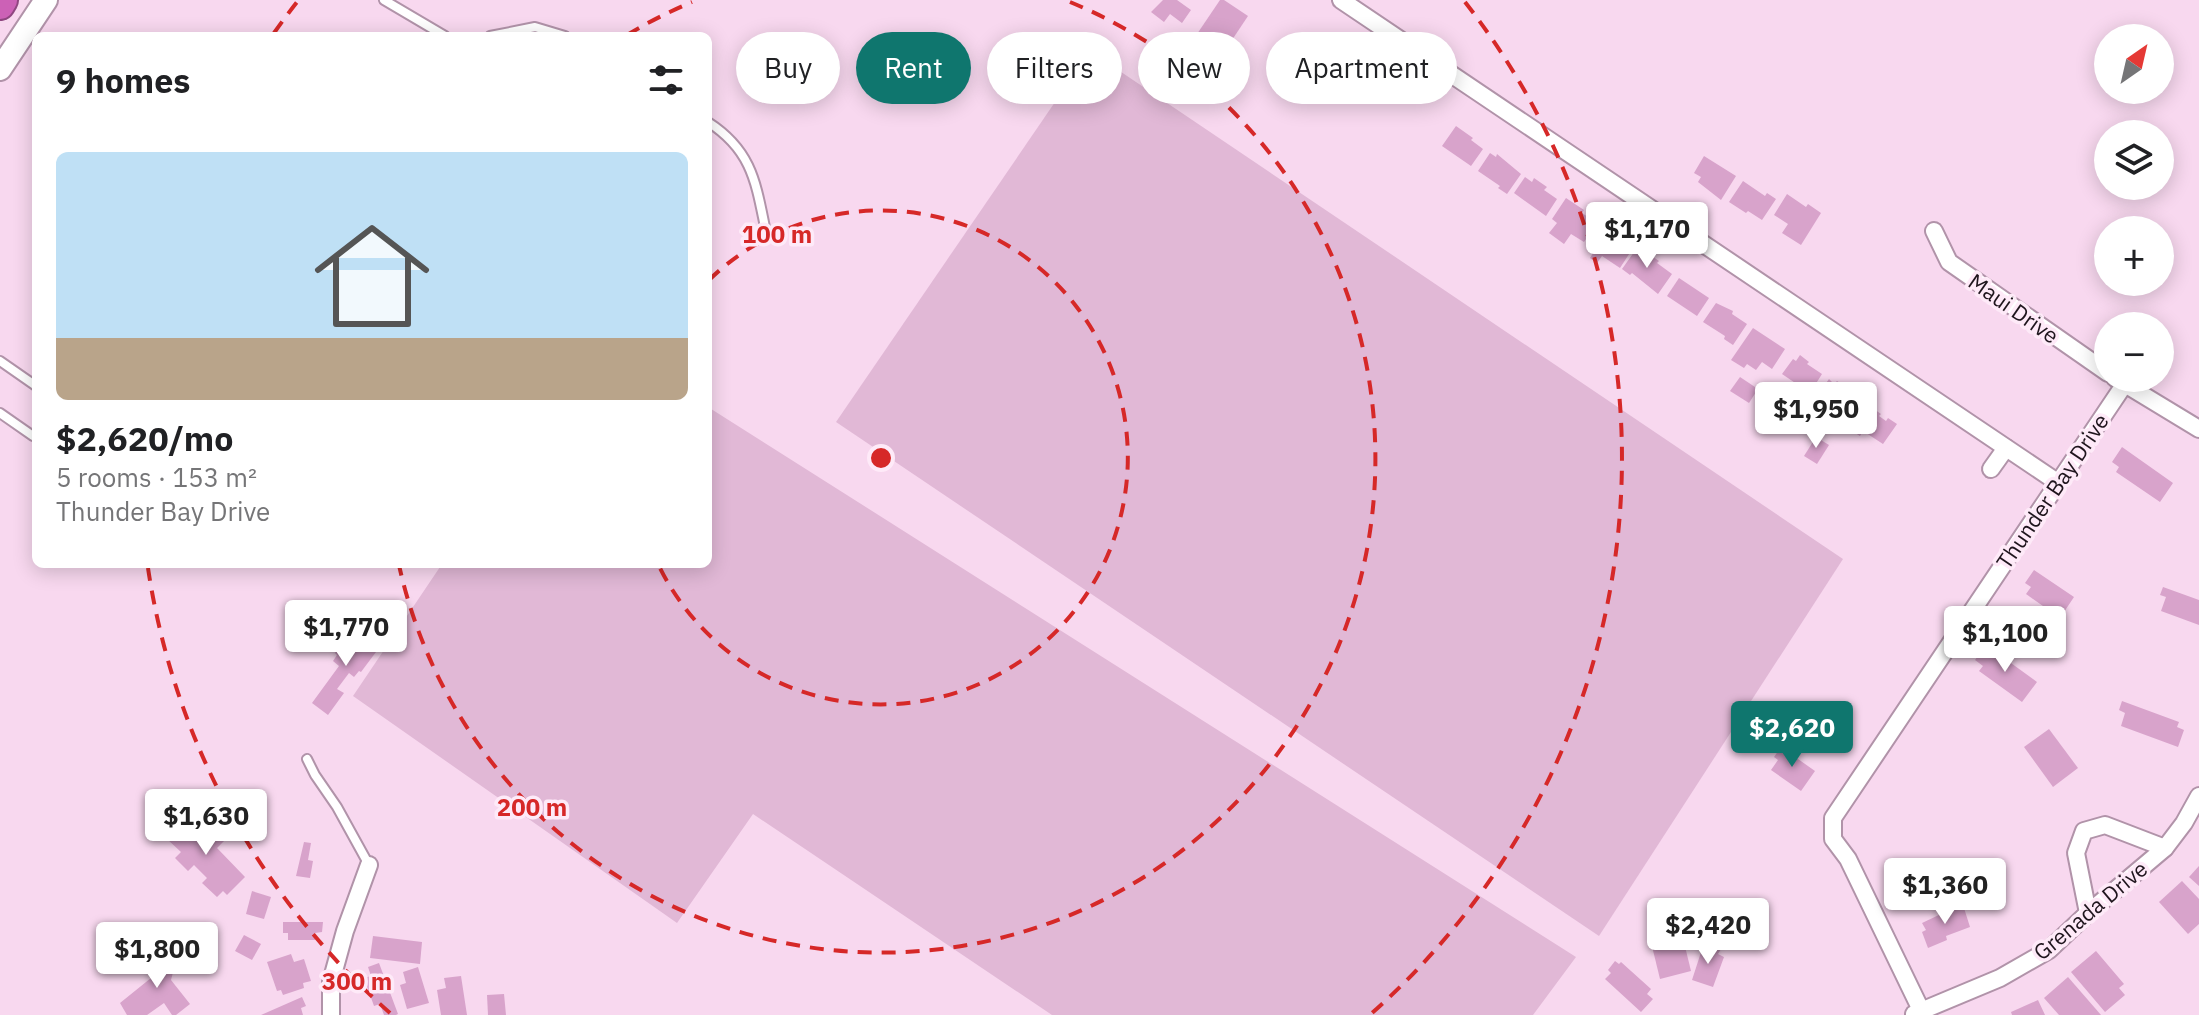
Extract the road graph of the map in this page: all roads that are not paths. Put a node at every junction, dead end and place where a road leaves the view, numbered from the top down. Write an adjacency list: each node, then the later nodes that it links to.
1 (46, 0): 7 (main road)
2 (384, 0): 4 (lane)
3 (1341, 0): 19 (street)
4 (438, 32)
5 (510, 32): 6 (lane)
6 (552, 32)
7 (0, 69)
8 (712, 125): 10 (lane)
9 (1934, 231): 12 (street, Maui Drive)
10 (766, 232)
11 (0, 361): 13 (lane)
12 (2094, 363)
13 (32, 383)
14 (2112, 392): 21 (street, Thunder Bay Drive)
15 (2137, 392): 17 (street)
16 (0, 413): 18 (lane)
17 (2199, 429)
18 (32, 435)
19 (2006, 448): 20 (street); 21 (street)
20 (1991, 469)
21 (2057, 482): 27 (street, Thunder Bay Drive)
22 (307, 759): 25 (lane)
23 (2199, 796): 24 (street, Grenada Drive)
24 (2165, 848): 26 (street, Grenada Drive); 26 (street)
25 (369, 865): 28 (street)
26 (2088, 913): 27 (street, Grenada Drive)
27 (1917, 1013)
28 (331, 1015)

